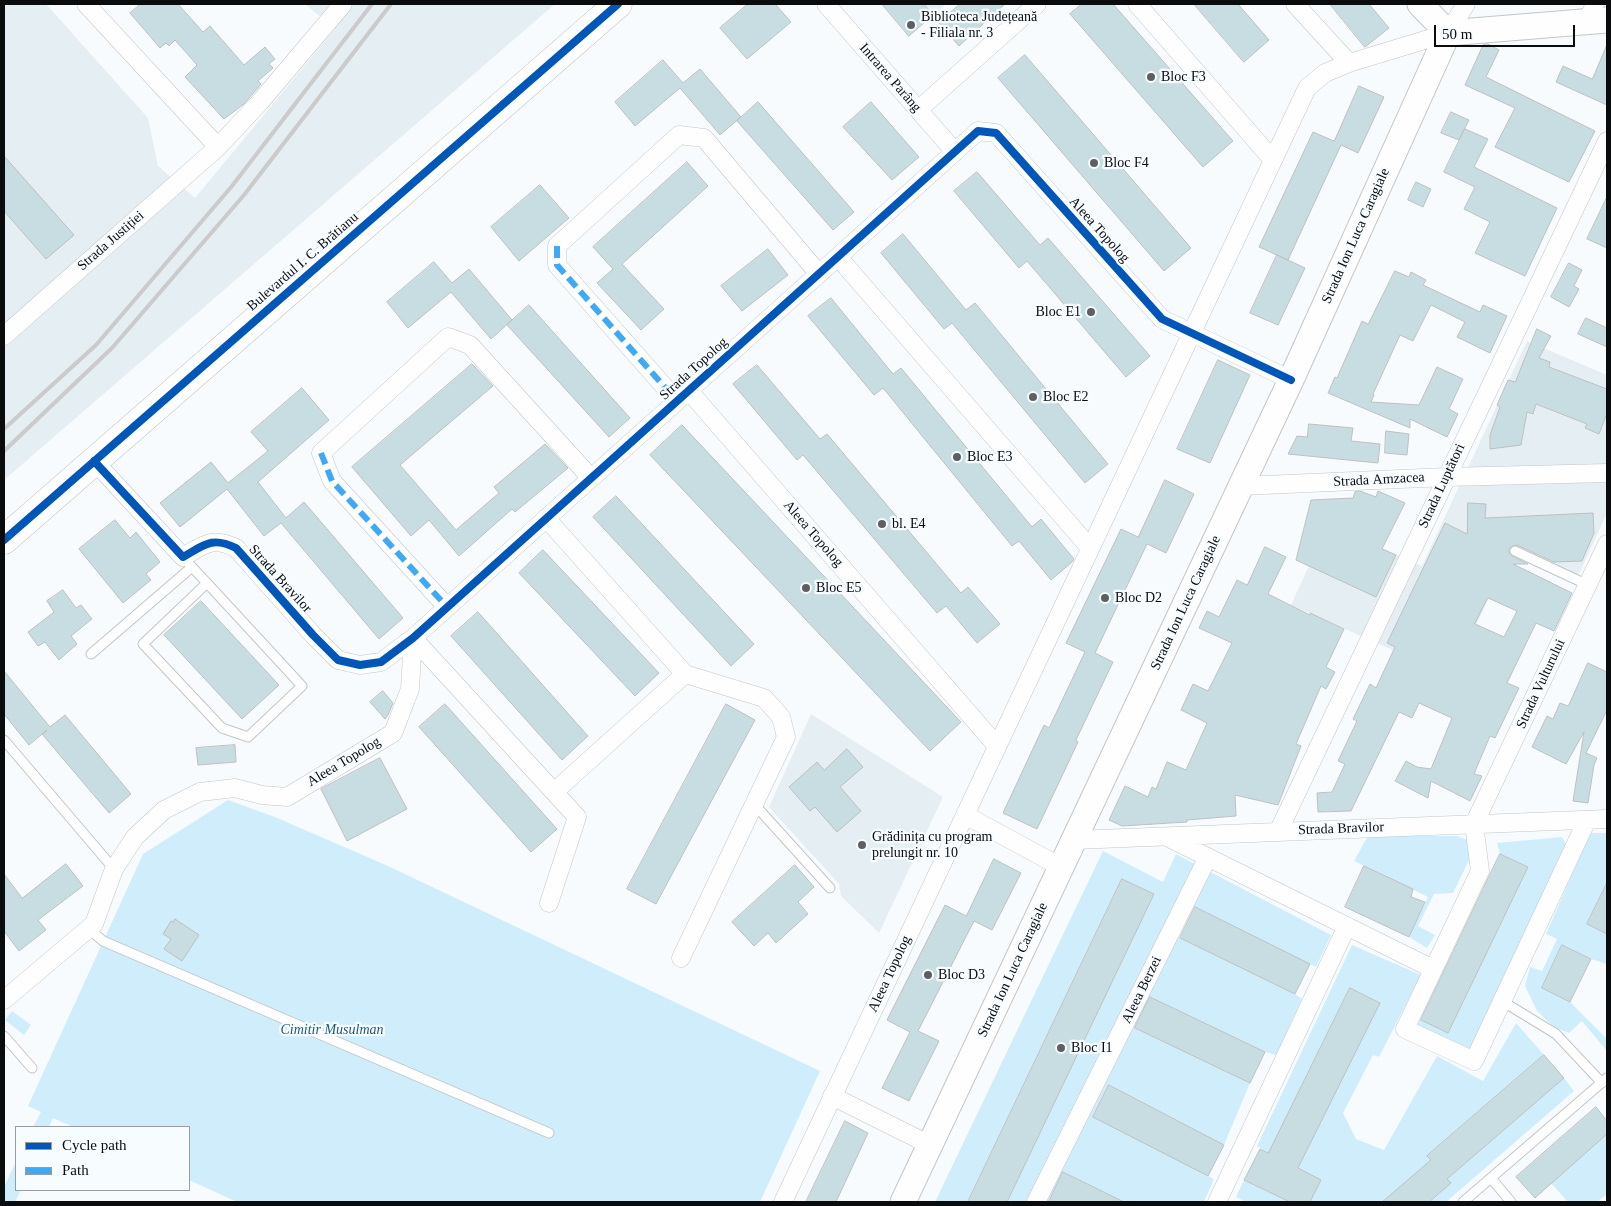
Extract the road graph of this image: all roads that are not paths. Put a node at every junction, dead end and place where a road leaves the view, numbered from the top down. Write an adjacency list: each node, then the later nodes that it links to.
1 (86, 4): 16 (street)
2 (343, 4): 16 (street, Strada Justiției)
3 (618, 4): 25 (main road, Bulevardul I. C. Brătianu)
4 (826, 4): 13 (street, Intrarea Parâng)
5 (1037, 4): 13 (street)
6 (1138, 4): 18 (street)
7 (1295, 4): 12 (street)
8 (1420, 4): 11 (street)
9 (1466, 4): 11 (street, Strada Ion Luca Caragiale)
10 (1596, 15): 11 (street)
11 (1448, 33): 12 (street, Aleea Topolog); 23 (street, Strada Ion Luca Caragiale)
12 (1349, 63): 18 (street, Aleea Topolog)
13 (918, 110): 17 (street, Intrarea Parâng)
14 (996, 133): 17 (street, Strada Topolog); 21 (street, Aleea Topolog)
15 (1607, 141): 27 (street, Strada Luptători)
16 (218, 147): 22 (street, Strada Justiției)
17 (955, 152): 19 (street, Strada Topolog)
18 (1273, 160): 21 (street, Aleea Topolog)
19 (838, 257): 20 (street, Strada Topolog); 33 (street)
20 (820, 274): 24 (street, Strada Topolog); 24 (street, Aleea Topolog)
21 (1192, 332): 23 (street); 33 (street, Aleea Topolog)
22 (4, 336)
23 (1291, 380): 29 (street, Strada Ion Luca Caragiale)
24 (683, 396): 28 (street, Strada Topolog); 43 (street, Aleea Topolog)
25 (94, 461): 31 (main road, Bulevardul I. C. Brătianu); 35 (street)
26 (1607, 473): 27 (street, Strada Amzacea)
27 (1446, 477): 29 (street, Strada Amzacea); 50 (street, Strada Luptători)
28 (591, 478): 30 (street, Strada Topolog); 38 (street)
29 (1241, 486): 52 (street, Strada Ion Luca Caragiale)
30 (546, 518): 38 (street, Strada Topolog); 41 (street)
31 (4, 540)
32 (1607, 544): 37 (street, Strada Vulturului)
33 (1090, 548): 43 (street, Aleea Topolog)
34 (1515, 551): 37 (lane)
35 (188, 562): 36 (lane); 39 (street, Strada Bravilor); 40 (lane)
36 (207, 583): 36 (lane)
37 (1588, 585): 49 (street, Strada Vulturului)
38 (447, 607): 39 (street, Strada Topolog)
39 (413, 638): 44 (street); 55 (street, Aleea Topolog)
40 (91, 654)
41 (685, 674): 44 (street); 45 (street)
42 (4, 740): 55 (lane)
43 (997, 746): 46 (street, Aleea Topolog)
44 (554, 792): 57 (street)
45 (754, 804): 56 (lane); 60 (street)
46 (965, 815): 54 (street); 67 (street, Aleea Topolog)
47 (1607, 819): 48 (street, Strada Bravilor)
48 (1587, 820): 49 (street, Strada Bravilor); 63 (street)
49 (1474, 824): 50 (street, Strada Bravilor); 61 (street)
50 (1278, 832): 51 (street, Strada Bravilor)
51 (1166, 837): 52 (street, Strada Bravilor); 53 (street)
52 (1074, 840): 54 (street, Strada Ion Luca Caragiale)
53 (1208, 857): 58 (street); 73 (street, Aleea Berzei)
54 (1061, 867): 69 (street, Strada Ion Luca Caragiale)
55 (114, 869): 59 (street, Aleea Topolog)
56 (830, 888)
57 (550, 902)
58 (1347, 926): 61 (street); 74 (street)
59 (89, 929): 62 (street, Aleea Topolog); 68 (lane)
60 (681, 958)
61 (1433, 968): 63 (street)
62 (4, 1000)
63 (1502, 1001): 66 (lane)
64 (4, 1036): 65 (lane)
65 (32, 1068)
66 (1604, 1081): 70 (lane)
67 (832, 1096): 69 (street); 71 (street, Aleea Topolog)
68 (549, 1133)
69 (930, 1145): 72 (street, Strada Ion Luca Caragiale)
70 (1490, 1178): 75 (lane); 76 (lane)
71 (783, 1202)
72 (903, 1202)
73 (1036, 1202)
74 (1217, 1202)
75 (1463, 1202)
76 (1511, 1202)

